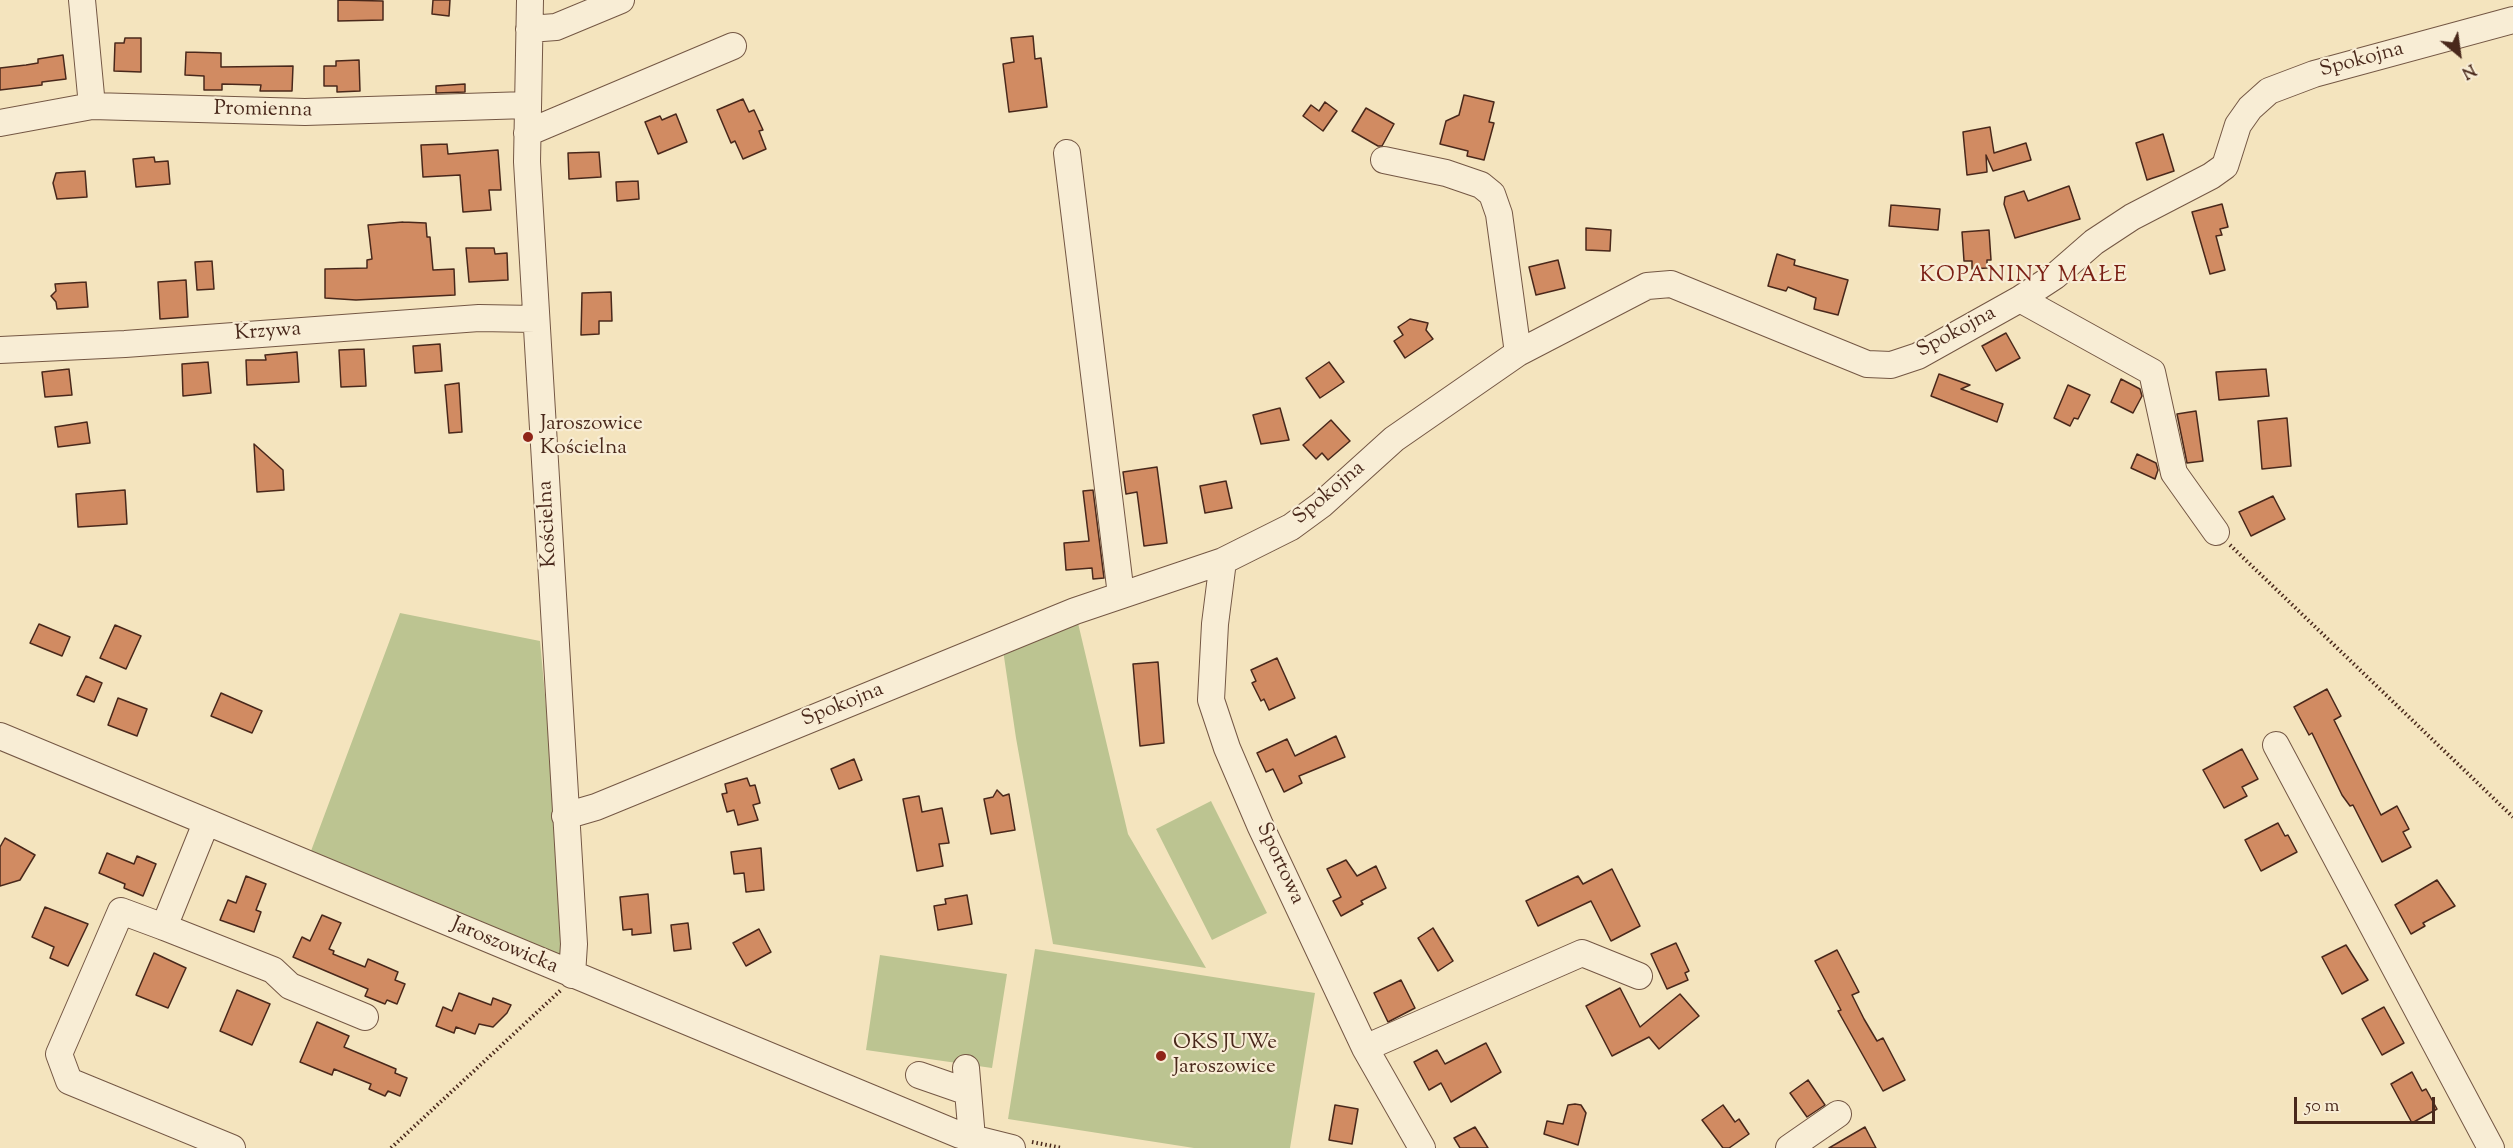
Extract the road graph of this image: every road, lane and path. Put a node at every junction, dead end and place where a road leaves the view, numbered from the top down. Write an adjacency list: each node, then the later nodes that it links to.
1 (82, 0): 8 (street)
2 (530, 0): 5 (street, Kościelna)
3 (621, 0): 5 (street)
4 (2512, 13): 13 (street, Spokojna)
5 (529, 29): 7 (street, Kościelna)
6 (733, 46): 10 (street)
7 (527, 105): 8 (street, Promienna); 10 (street, Kościelna)
8 (92, 106): 9 (street, Promienna)
9 (0, 123)
10 (527, 133): 14 (street, Kościelna)
11 (1066, 153): 19 (street)
12 (1384, 160): 16 (street)
13 (2020, 299): 16 (street, Spokojna); 17 (street)
14 (535, 319): 15 (street, Krzywa); 22 (street, Kościelna)
15 (0, 350)
16 (1518, 353): 18 (street, Spokojna)
17 (2216, 532): 23 (path)
18 (1223, 561): 19 (street, Spokojna); 29 (street, Sportowa)
19 (1121, 595): 22 (street, Spokojna)
20 (0, 736): 24 (street, Jaroszowicka)
21 (2276, 745): 38 (street)
22 (565, 816): 26 (street, Kościelna)
23 (2513, 817)
24 (206, 823): 25 (street); 26 (street, Jaroszowicka)
25 (164, 927): 28 (street); 33 (street)
26 (572, 975): 32 (street, Jaroszowicka); 34 (path)
27 (1639, 976): 29 (street)
28 (365, 1017)
29 (1365, 1048): 36 (street, Sportowa)
30 (919, 1075): 32 (street)
31 (1838, 1114): 37 (street)
32 (972, 1138): 35 (street, Jaroszowicka)
33 (232, 1148)
34 (391, 1148)
35 (1012, 1148)
36 (1422, 1148)
37 (1789, 1148)
38 (2491, 1148)

